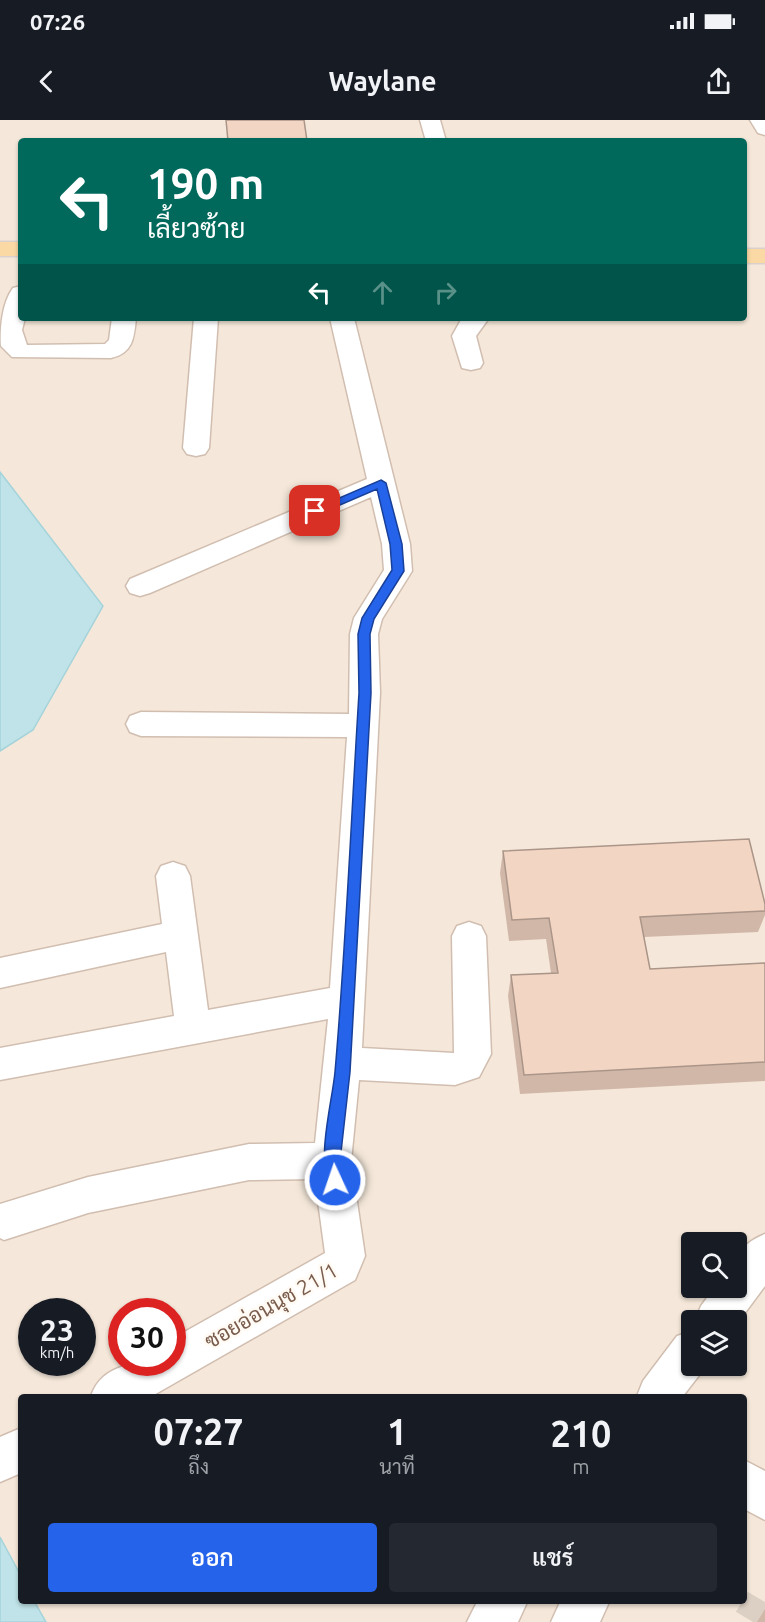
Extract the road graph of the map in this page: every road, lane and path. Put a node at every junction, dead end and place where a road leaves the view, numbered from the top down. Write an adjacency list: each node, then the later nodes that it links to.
1 (430, 120): 4 (street)
2 (760, 120): 3 (street)
3 (765, 129)
4 (435, 138)
5 (0, 236): 6 (main road)
6 (18, 237)
7 (0, 249): 8 (main road)
8 (18, 249)
9 (747, 255): 10 (main road)
10 (765, 256)
11 (747, 267): 12 (main road)
12 (765, 267)
13 (18, 302): 14 (street)
14 (124, 321)
15 (206, 321): 19 (street)
16 (343, 321): 20 (street, ซอยอ่อนนุช 21/1)
17 (472, 321): 18 (street)
18 (471, 363)
19 (196, 448)
20 (381, 483): 21 (street); 23 (street, ซอยอ่อนนุช 21/1)
21 (140, 586)
22 (141, 724): 23 (street)
23 (363, 726): 28 (street, ซอยอ่อนนุช 21/1)
24 (173, 876): 25 (street)
25 (180, 935): 27 (street); 29 (street)
26 (469, 936): 31 (street)
27 (0, 973)
28 (347, 1000): 29 (street); 31 (street, ซอยอ่อนนุช 21/1)
29 (193, 1028): 30 (street)
30 (0, 1064)
31 (343, 1064): 32 (street, ซอยอ่อนนุช 21/1)
32 (332, 1161): 33 (street); 37 (street, ซอยอ่อนนุช 21/1)
33 (4, 1221)
34 (765, 1253): 35 (street)
35 (722, 1310)
36 (681, 1366): 38 (street)
37 (116, 1394)
38 (660, 1394)
39 (18, 1451): 40 (street)
40 (0, 1461)
41 (747, 1484): 42 (street)
42 (765, 1498)
43 (503, 1604): 45 (street)
44 (585, 1604): 46 (street)
45 (490, 1622)
46 (574, 1622)

